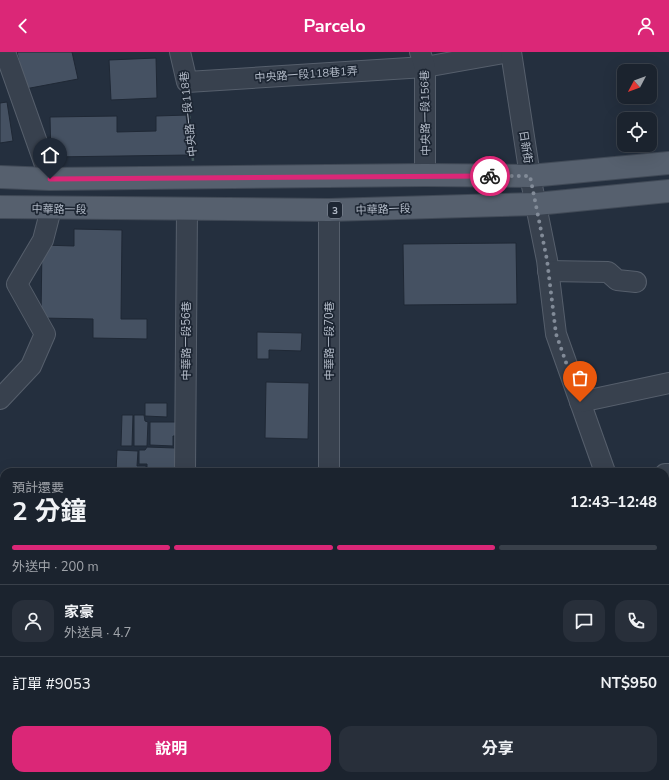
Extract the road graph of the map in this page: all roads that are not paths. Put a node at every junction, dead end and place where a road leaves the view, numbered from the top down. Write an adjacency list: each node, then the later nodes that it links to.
1 (5, 52): 10 (street)
2 (180, 52): 5 (street, 中央路一段118巷)
3 (510, 52): 4 (street, 中央路一段118巷1弄); 8 (street, 日新街)
4 (423, 59): 5 (street, 中央路一段118巷1弄); 7 (street, 中央路一段156巷)
5 (187, 82)
6 (669, 163): 8 (main road)
7 (425, 175): 8 (main road); 10 (main road)
8 (530, 176): 12 (street, 日新街)
9 (0, 177): 10 (main road)
10 (50, 179)
11 (669, 191): 12 (main road, 中華路一段 / 3)
12 (536, 204): 16 (main road, 中華路一段 / 3); 17 (street, 日新街)
13 (0, 207): 14 (main road, 中華路一段 / 3)
14 (51, 209): 15 (main road, 中華路一段 / 3); 20 (street)
15 (187, 210): 16 (main road, 中華路一段 / 3); 22 (street, 中華路一段56巷)
16 (329, 210): 23 (street, 中華路一段70巷)
17 (548, 271): 18 (street); 21 (street, 日新街)
18 (636, 282)
19 (669, 383): 21 (street)
20 (0, 399)
21 (580, 402): 24 (street, 日新街)
22 (185, 468)
23 (329, 468)
24 (604, 468)

